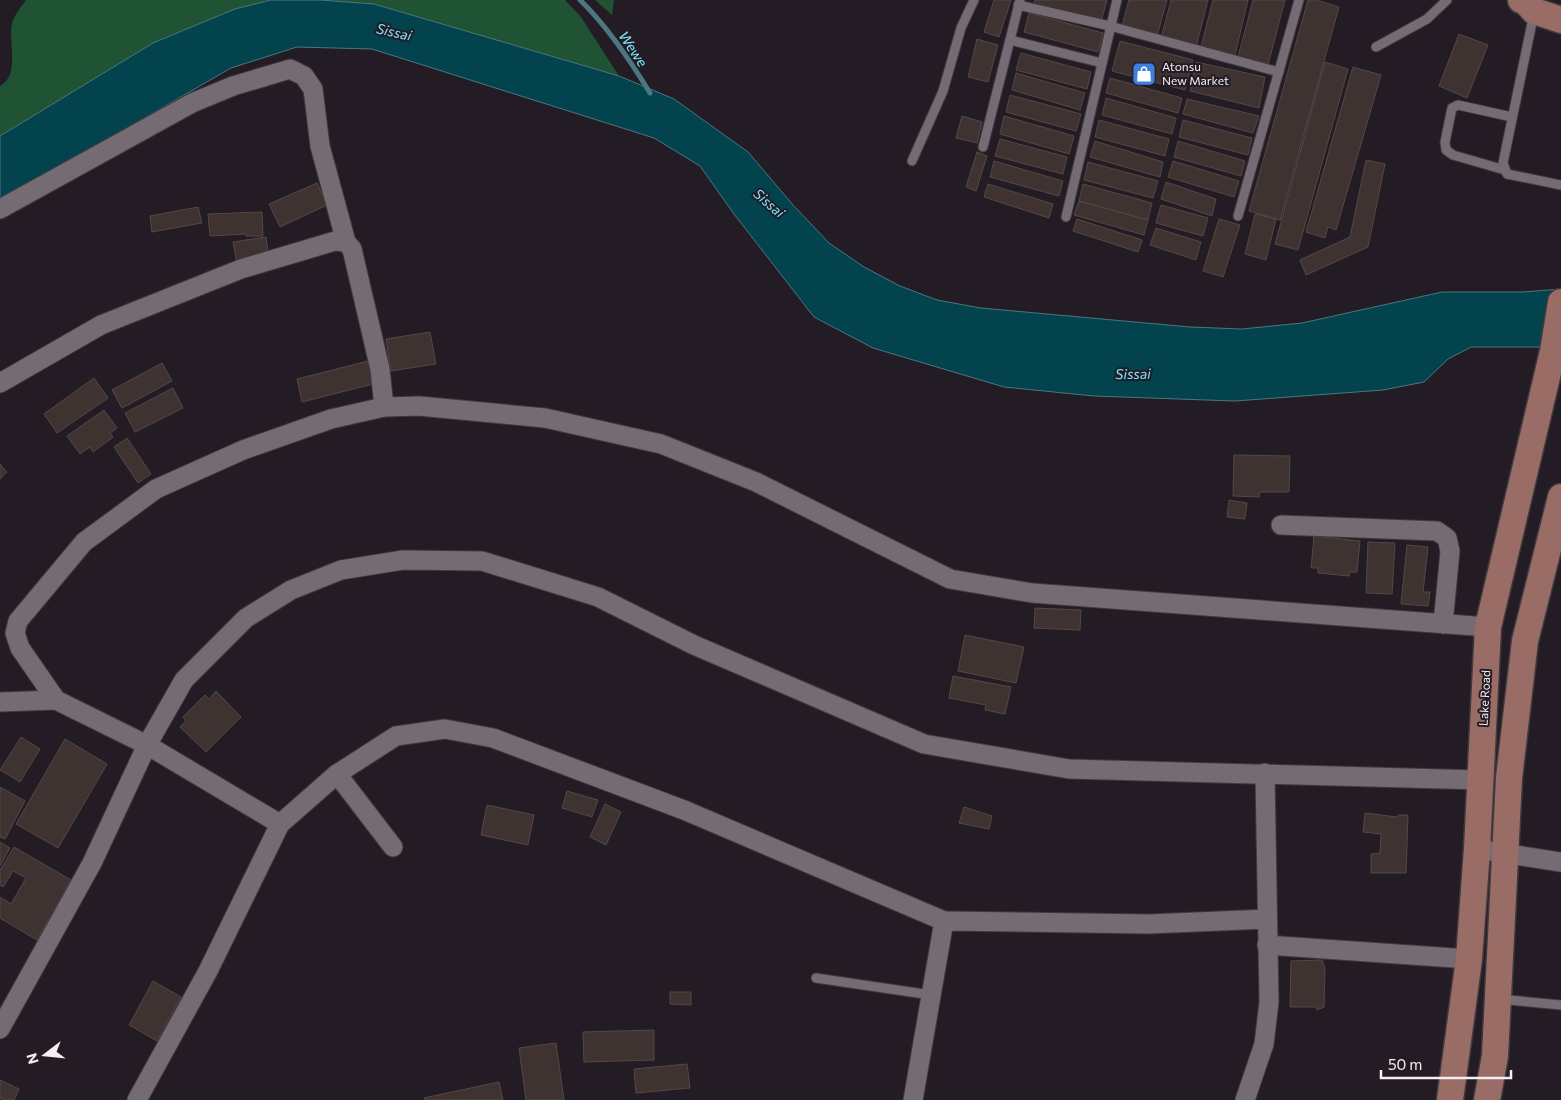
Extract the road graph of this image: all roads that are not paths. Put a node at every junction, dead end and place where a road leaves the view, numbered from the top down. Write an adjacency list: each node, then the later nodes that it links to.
1 (974, 0): 17 (lane)
2 (1117, 0): 9 (lane)
3 (1299, 0): 14 (lane)
4 (1447, 0): 12 (lane)
5 (1019, 3): 9 (lane); 11 (lane)
6 (1531, 3): 7 (main road); 8 (main road); 10 (main road); 15 (lane)
7 (1561, 4)
8 (1561, 20)
9 (1110, 26): 13 (lane); 14 (lane)
10 (1561, 39)
11 (1010, 40): 13 (lane); 16 (lane)
12 (1376, 47)
13 (1102, 63): 22 (lane)
14 (1278, 72): 21 (lane)
15 (1512, 117): 18 (lane); 18 (lane)
16 (983, 147)
17 (912, 161)
18 (1505, 170): 19 (lane)
19 (1561, 185)
20 (0, 209): 23 (street)
21 (1238, 216)
22 (1066, 217)
23 (346, 242): 25 (street); 26 (street)
24 (1561, 302): 30 (main road, Lake Road)
25 (0, 384)
26 (384, 406): 29 (street); 31 (street)
27 (1561, 497): 40 (main road)
28 (1281, 525): 29 (street)
29 (1443, 624): 30 (street)
30 (1488, 627): 36 (main road, Lake Road)
31 (56, 700): 32 (street); 33 (street)
32 (0, 702)
33 (147, 745): 34 (street); 37 (street); 50 (street)
34 (1265, 773): 36 (street); 42 (street)
35 (337, 774): 37 (street); 38 (street); 43 (street)
36 (1481, 780): 39 (main road, Lake Road)
37 (280, 824): 51 (street)
38 (393, 847)
39 (1477, 849): 40 (street); 45 (main road, Lake Road)
40 (1505, 853): 41 (street); 48 (main road)
41 (1561, 862)
42 (1267, 919): 43 (street); 44 (street)
43 (944, 921): 47 (street)
44 (1267, 945): 45 (street); 53 (street)
45 (1469, 960): 54 (main road, Lake Road)
46 (816, 978): 47 (lane)
47 (931, 995): 52 (street)
48 (1499, 999): 49 (lane); 55 (main road)
49 (1561, 1005)
50 (0, 1029)
51 (137, 1100)
52 (913, 1100)
53 (1246, 1100)
54 (1450, 1100)
55 (1486, 1100)

